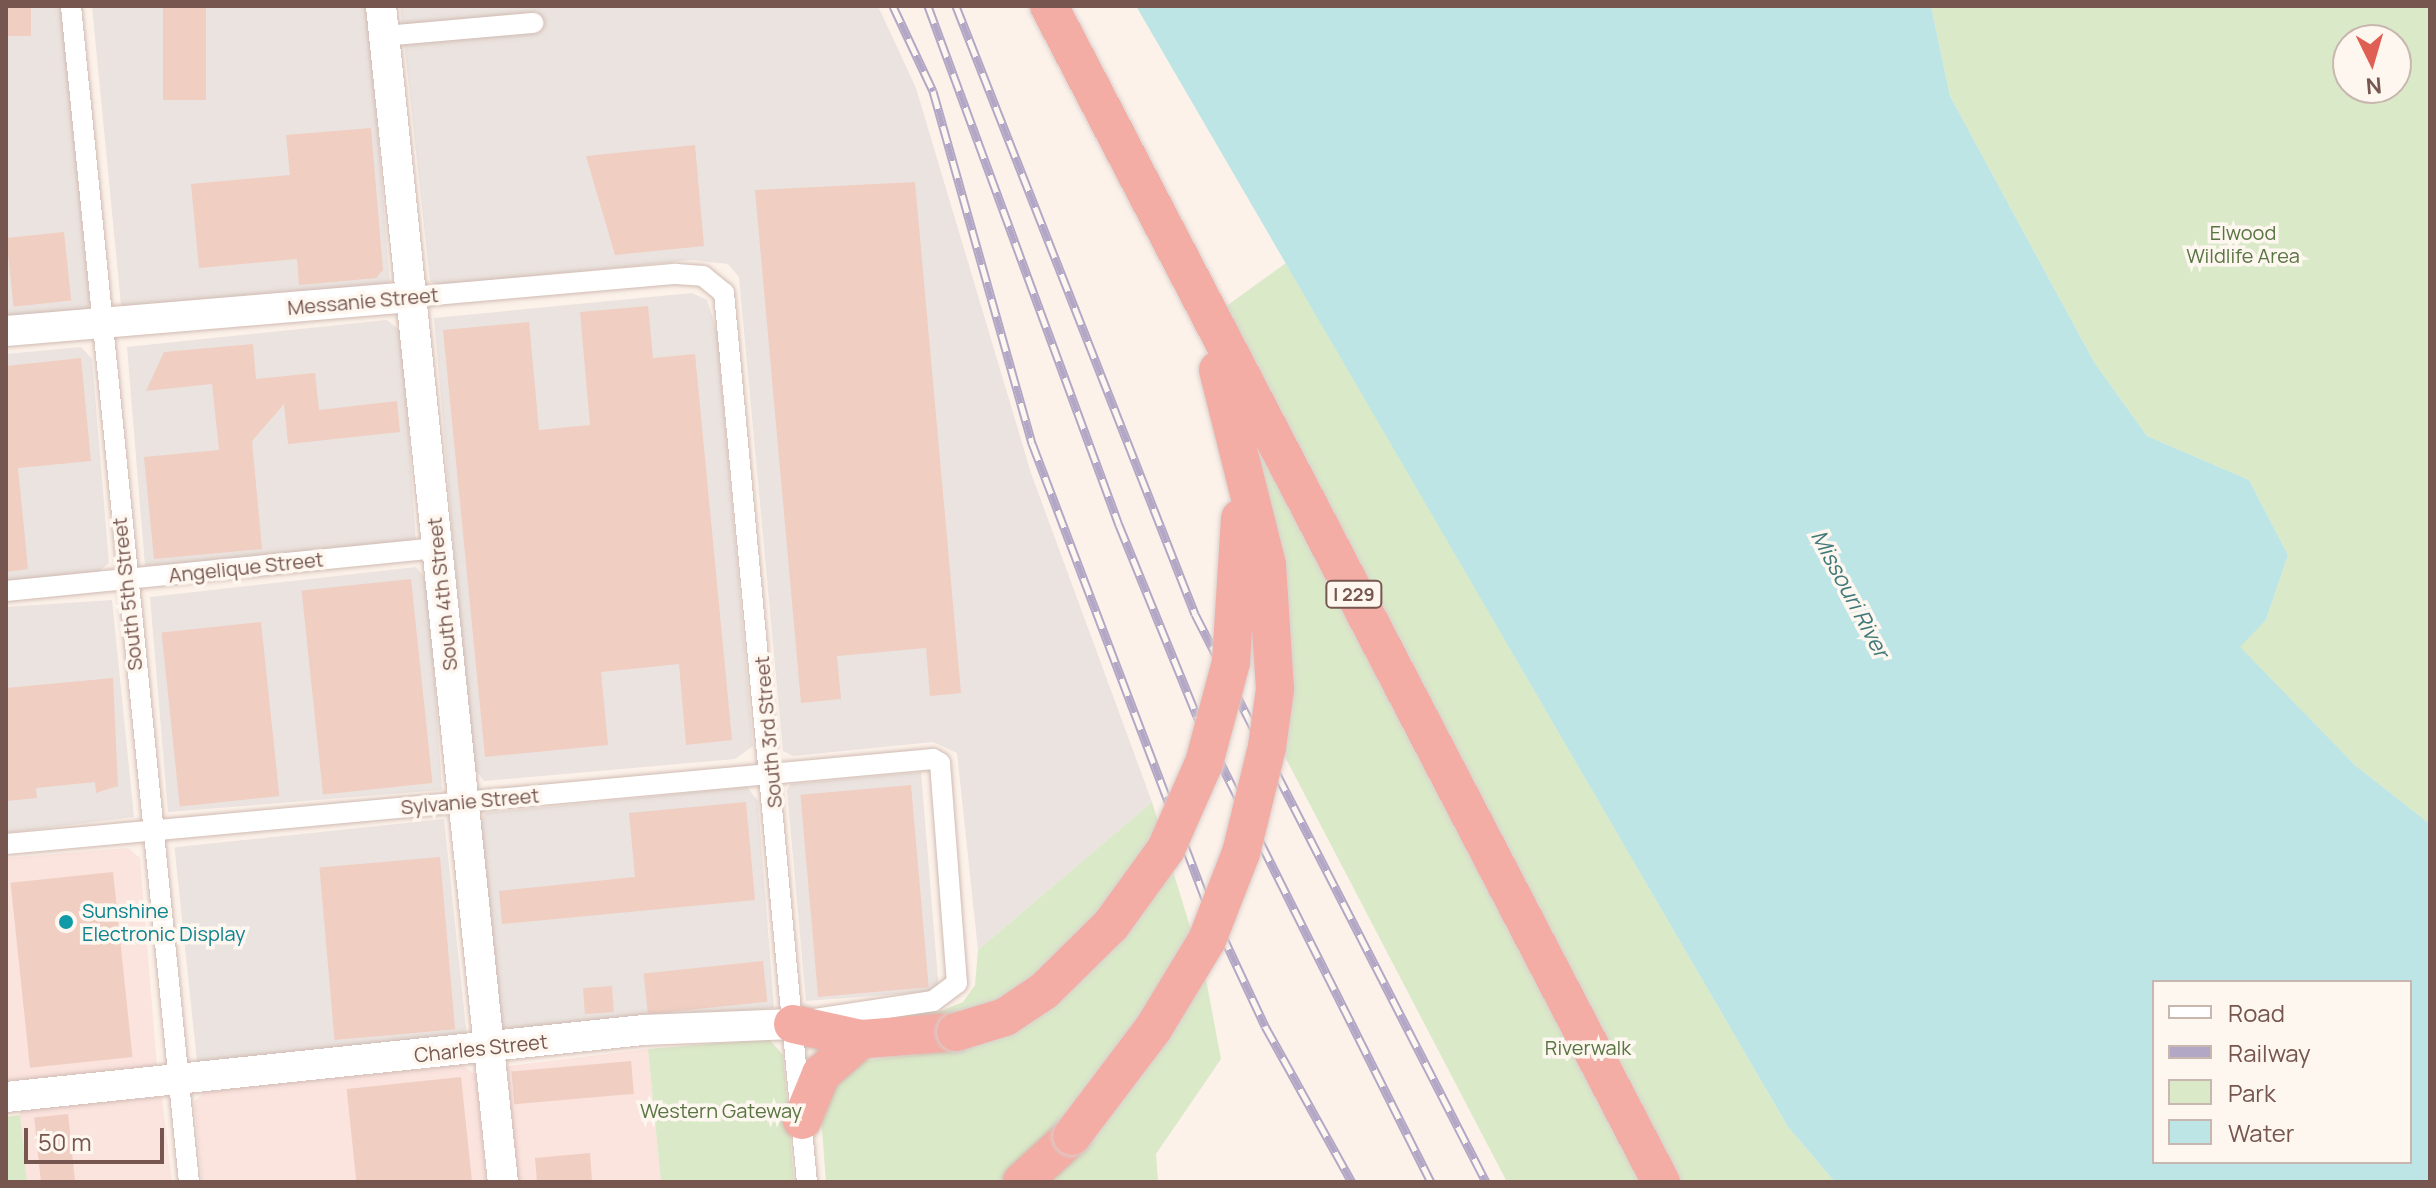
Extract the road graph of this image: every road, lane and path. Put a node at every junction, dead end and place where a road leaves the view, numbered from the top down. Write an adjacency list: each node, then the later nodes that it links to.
1 (71, 6): 10 (street, South 5th Street)
2 (381, 6): 5 (main road, South 4th Street)
3 (1048, 6): 6 (highway, I 229, bridge); 9 (highway, I 229, bridge)
4 (533, 23): 5 (street)
5 (384, 36): 8 (main road, South 4th Street)
6 (1183, 268): 15 (highway, I 229, bridge); 22 (highway, bridge)
7 (718, 285): 8 (street, Messanie Street); 16 (street, South 3rd Street)
8 (411, 297): 10 (main road, Messanie Street); 12 (main road, South 4th Street)
9 (1201, 305): 15 (highway, I 229, bridge); 30 (highway, bridge)
10 (99, 324): 11 (main road, Messanie Street); 13 (street, South 5th Street)
11 (6, 331)
12 (437, 548): 13 (street, Angelique Street); 17 (main road, South 4th Street)
13 (125, 579): 14 (street, Angelique Street); 18 (street, South 5th Street)
14 (6, 591)
15 (1374, 630): 31 (highway, I 229, bridge)
16 (772, 773): 17 (street, Sylvanie Street); 20 (street, Sylvanie Street); 21 (street, South 3rd Street)
17 (463, 802): 18 (street, Sylvanie Street); 23 (main road, South 4th Street)
18 (153, 829): 19 (street, Sylvanie Street); 24 (street, South 5th Street)
19 (6, 844)
20 (952, 991): 21 (street, Charles Street)
21 (793, 1024): 22 (highway); 23 (main road, Charles Street); 26 (street, South 3rd Street)
22 (861, 1039): 26 (highway)
23 (489, 1047): 24 (main road, Charles Street); 28 (main road, South 4th Street)
24 (179, 1080): 25 (main road, Charles Street); 27 (street, South 5th Street)
25 (6, 1097)
26 (802, 1120): 29 (street, South 3rd Street)
27 (189, 1182)
28 (503, 1182)
29 (807, 1182)
30 (1022, 1182)
31 (1661, 1182)

